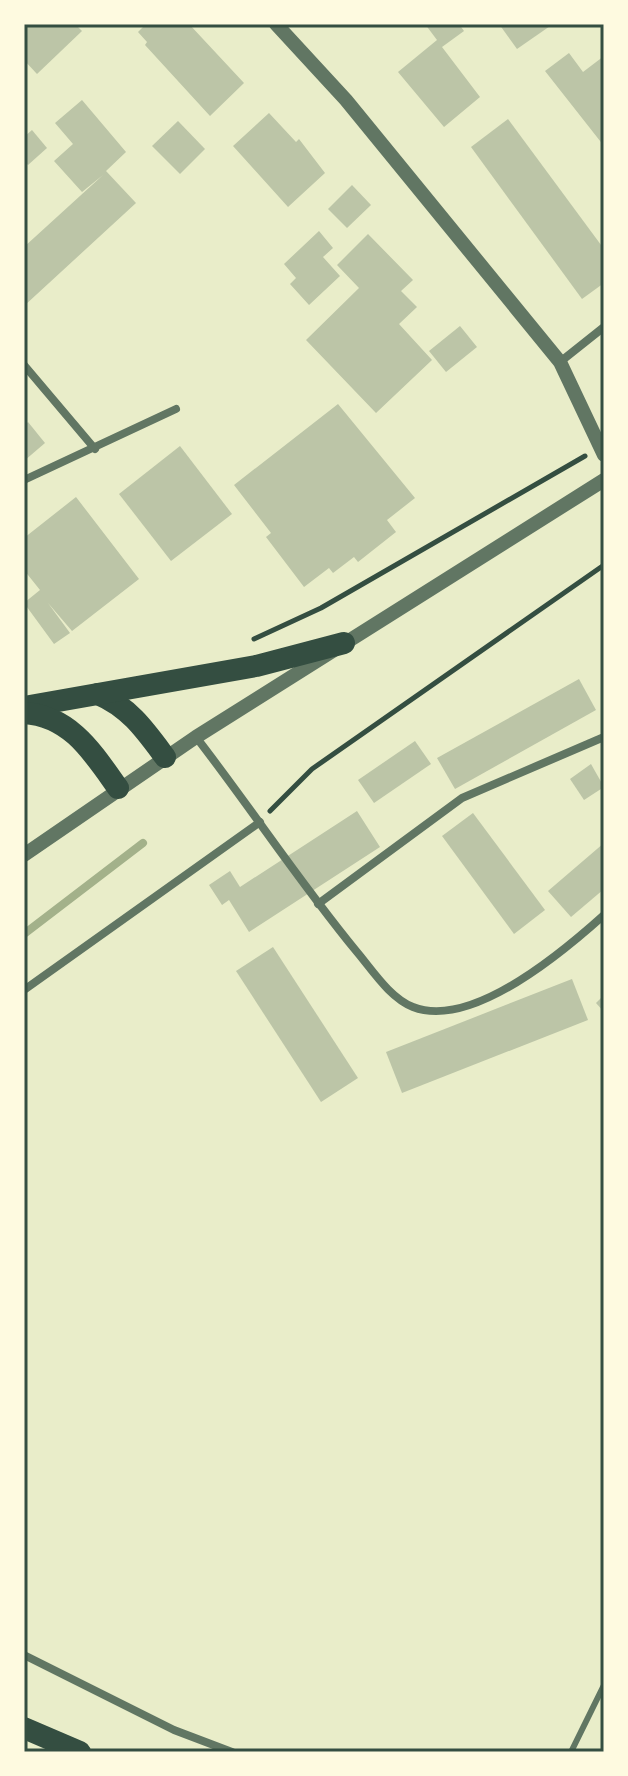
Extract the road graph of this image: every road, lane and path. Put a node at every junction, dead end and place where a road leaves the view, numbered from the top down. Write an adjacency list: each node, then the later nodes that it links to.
1 (276, 24): 3 (street)
2 (604, 327): 3 (street)
3 (560, 362): 7 (street)
4 (24, 365): 6 (street)
5 (176, 409): 6 (street)
6 (95, 449): 8 (street)
7 (602, 451): 11 (path)
8 (24, 480)
9 (604, 480): 12 (street)
10 (604, 565): 19 (path)
11 (248, 641)
12 (344, 643): 13 (highway); 15 (street)
13 (97, 694): 14 (highway); 17 (highway)
14 (24, 710): 18 (highway)
15 (196, 737): 17 (street); 19 (street)
16 (604, 737): 21 (street)
17 (165, 757): 18 (street)
18 (118, 788): 20 (street)
19 (260, 822): 21 (street); 23 (street)
20 (24, 855)
21 (318, 904): 22 (street)
22 (604, 915)
23 (24, 990)
24 (24, 1655): 28 (street)
25 (604, 1685): 29 (lane)
26 (24, 1728): 27 (highway)
27 (80, 1752)
28 (232, 1752)
29 (571, 1752)

